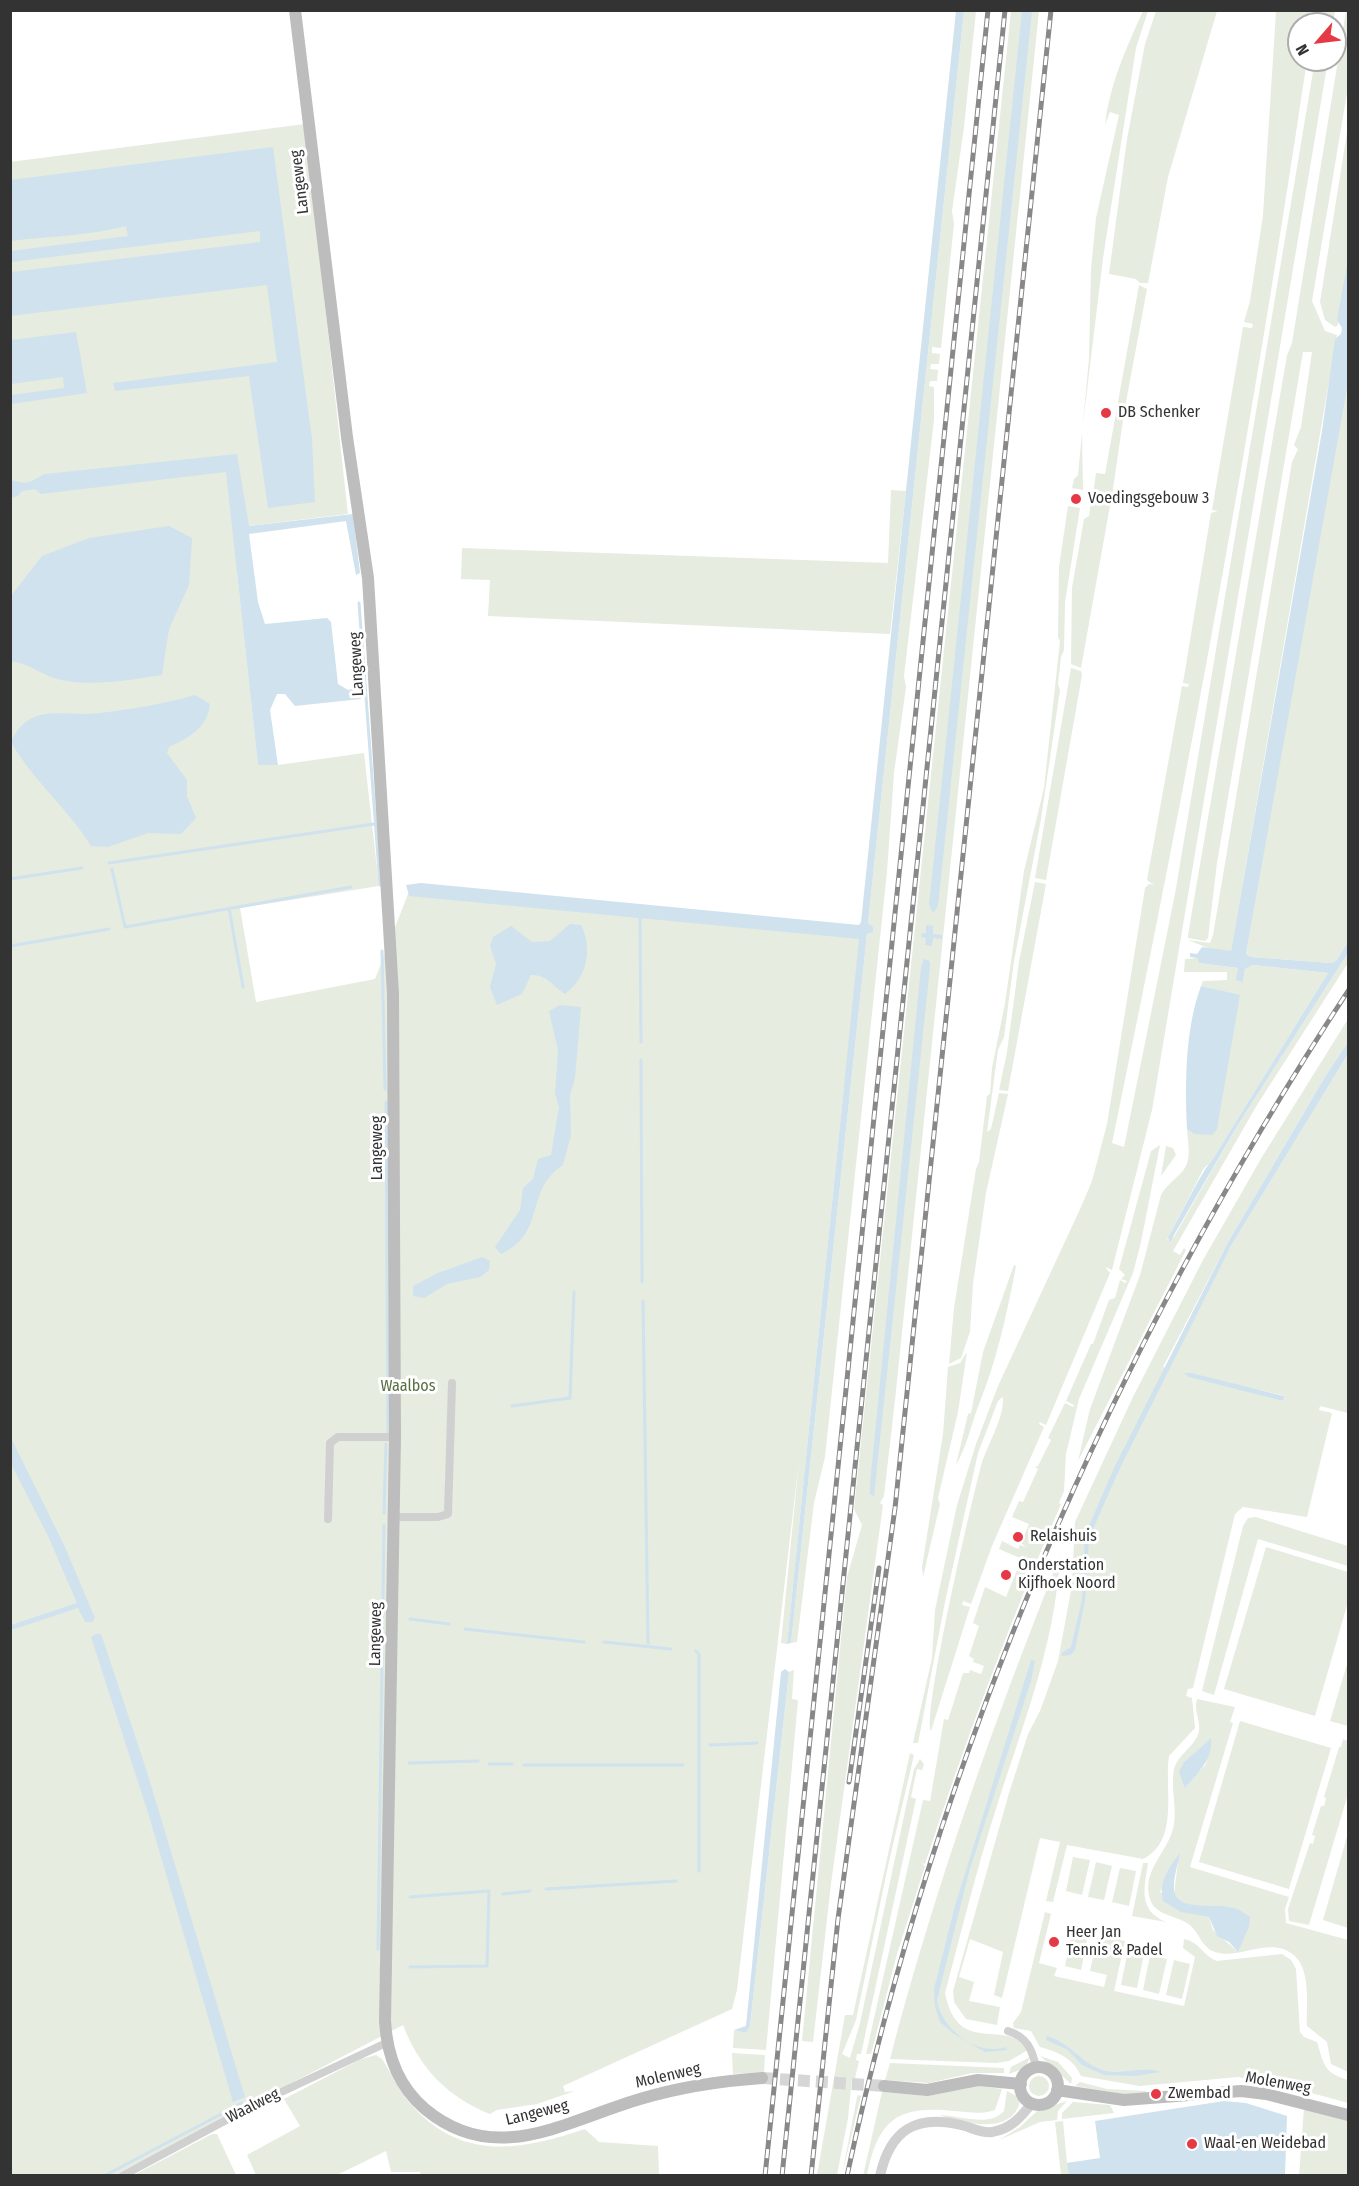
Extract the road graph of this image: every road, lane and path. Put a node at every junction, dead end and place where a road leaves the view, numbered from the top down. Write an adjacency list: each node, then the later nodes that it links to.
1 (295, 10): 3 (main road, Langeweg)
2 (452, 1383): 4 (street)
3 (395, 1437): 4 (main road, Langeweg); 5 (street)
4 (394, 1517): 7 (main road, Langeweg)
5 (328, 1519)
6 (1008, 2031): 8 (street)
7 (386, 2043): 15 (main road, Langeweg); 16 (street, Waalweg)
8 (1036, 2067): 10 (main road); 12 (main road)
9 (762, 2078): 15 (main road, Molenweg)
10 (1021, 2084): 11 (main road); 13 (main road)
11 (884, 2086)
12 (1058, 2090): 13 (main road); 14 (main road, Molenweg)
13 (1032, 2103): 17 (street)
14 (1348, 2115)
15 (585, 2118)
16 (122, 2175)
17 (880, 2175)

